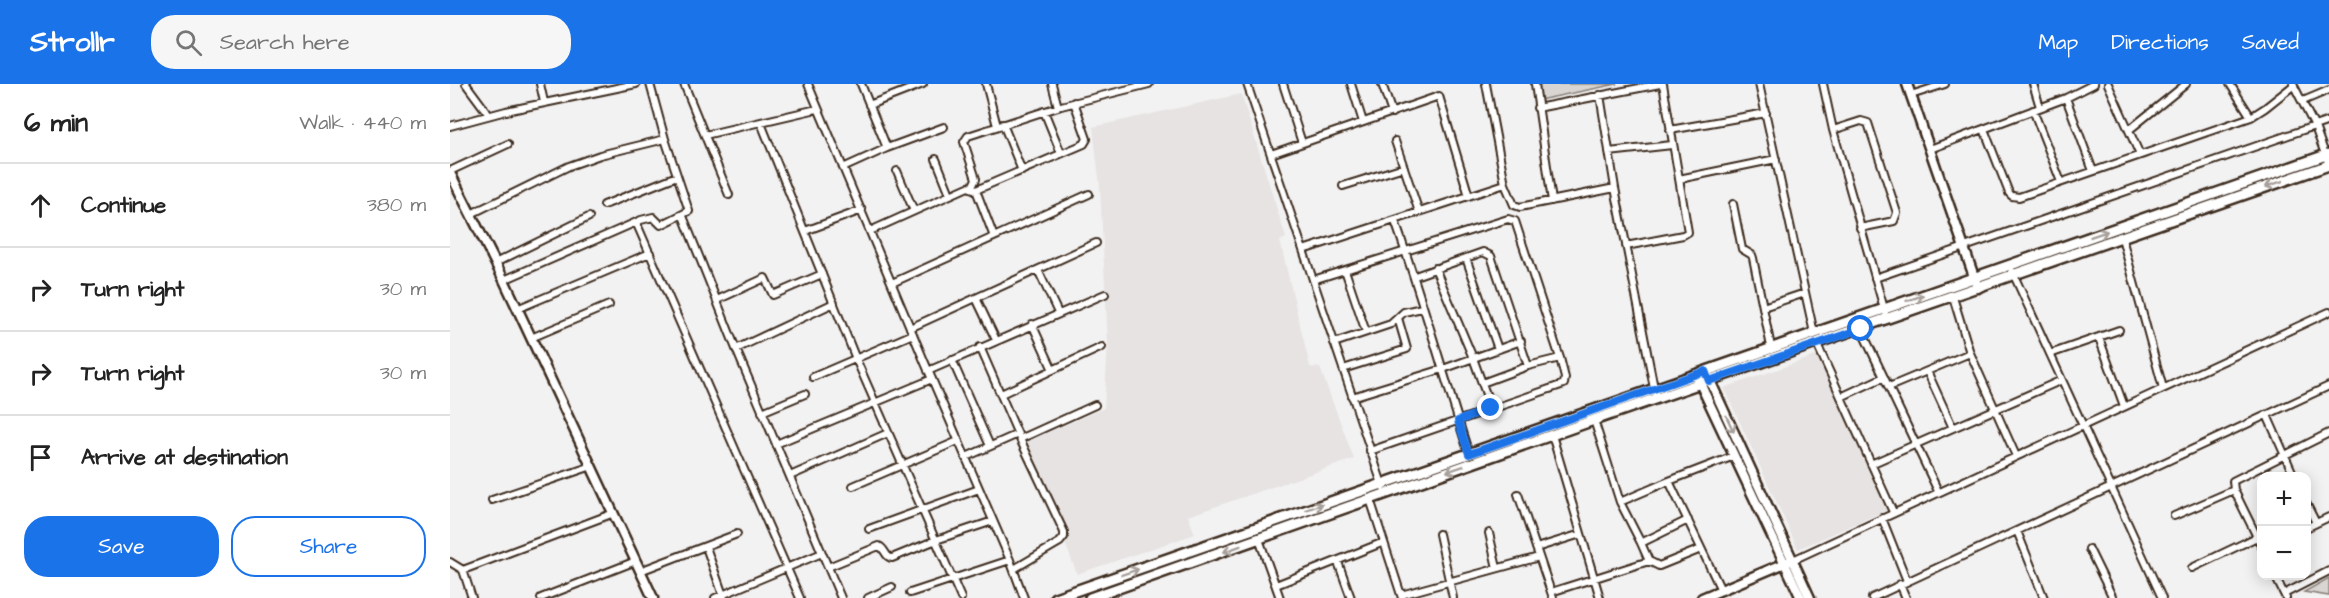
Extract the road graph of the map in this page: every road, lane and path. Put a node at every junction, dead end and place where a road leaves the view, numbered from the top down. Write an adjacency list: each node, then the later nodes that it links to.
1 (466, 84): 47 (street)
2 (540, 84): 36 (street)
3 (636, 84): 29 (street)
4 (650, 84): 61 (street)
5 (684, 84): 60 (street)
6 (808, 84): 42 (street)
7 (861, 84): 38 (street)
8 (922, 84): 38 (street)
9 (986, 84): 52 (street)
10 (1052, 84): 39 (street)
11 (1149, 84): 37 (street)
12 (1247, 84): 70 (street)
13 (1283, 84): 63 (street)
14 (1351, 84): 50 (street)
15 (1382, 84): 45 (street)
16 (1486, 84): 84 (street)
17 (1534, 84): 41 (street)
18 (1661, 84): 30 (street); 57 (street)
19 (1760, 84): 46 (street)
20 (1823, 84): 58 (street)
21 (1907, 84): 33 (street)
22 (1945, 84): 33 (street)
23 (2033, 84): 40 (street)
24 (2094, 84): 34 (street)
25 (2108, 84): 59 (street)
26 (2187, 84): 59 (street)
27 (2230, 84): 48 (street)
28 (2293, 85): 35 (street); 48 (street)
29 (613, 86): 36 (street)
30 (1629, 87): 32 (street)
31 (2329, 90): 35 (street)
32 (1600, 95): 41 (street); 68 (street)
33 (1911, 95): 67 (street)
34 (2066, 98): 40 (street); 79 (street)
35 (2303, 101): 55 (street)
36 (544, 102): 47 (street)
37 (1074, 102): 39 (street); 69 (street)
38 (869, 105): 66 (street)
39 (1058, 107): 44 (street)
40 (2040, 107): 43 (street)
41 (1537, 108): 92 (street)
42 (817, 109): 51 (street); 76 (street)
43 (2033, 110): 56 (street); 83 (street)
44 (1044, 111): 52 (street); 69 (street)
45 (1392, 113): 50 (street); 91 (street)
46 (1766, 113): 57 (street); 74 (street)
47 (489, 115): 53 (street)
48 (2251, 117): 71 (street)
49 (2329, 121): 55 (street)
50 (1363, 122): 63 (street)
51 (761, 123): 60 (street); 104 (street)
52 (1000, 125): 78 (street); 87 (street)
53 (450, 126)
54 (944, 127): 66 (street)
55 (2315, 127): 72 (street); 110 (street)
56 (1984, 129): 67 (street); 83 (street)
57 (1670, 130): 65 (street)
58 (1833, 130): 103 (street); 103 (street)
59 (2129, 130): 71 (street)
60 (705, 135): 90 (street)
61 (665, 139): 81 (street); 98 (street)
62 (1395, 141): 75 (street)
63 (1302, 143): 70 (street)
64 (508, 144): 80 (street)
65 (1672, 145): 68 (street); 82 (street)
66 (887, 148): 76 (street)
67 (1930, 148): 110 (street)
68 (1610, 152): 86 (street)
69 (1060, 153): 78 (street)
70 (1271, 154): 111 (street)
71 (2140, 155): 79 (street)
72 (2328, 158): 107 (main road, one-way to 107); 116 (main road, one-way to 72)
73 (936, 159): 88 (street)
74 (1776, 159): 82 (street); 129 (street)
75 (1404, 167): 85 (street); 97 (street)
76 (843, 168): 95 (street)
77 (897, 171): 96 (street)
78 (1022, 171): 87 (street)
79 (2093, 171): 83 (street)
80 (450, 172): 98 (street)
81 (676, 176): 94 (street); 99 (street)
82 (1679, 179): 109 (street)
83 (2061, 182)
84 (1505, 184): 91 (street); 92 (street)
85 (1343, 186)
86 (1615, 188): 92 (street); 109 (street)
87 (974, 189): 88 (street); 106 (street)
88 (950, 194): 96 (street)
89 (1089, 194): 106 (street)
90 (729, 195)
91 (1469, 196): 97 (street)
92 (1552, 201)
93 (1734, 204): 136 (street)
94 (604, 205)
95 (862, 210): 104 (street); 105 (street)
96 (914, 211): 105 (street)
97 (1419, 212): 101 (street)
98 (471, 214): 115 (street)
99 (683, 216): 102 (street); 133 (street)
100 (589, 217): 115 (street)
101 (1395, 221): 111 (street); 112 (street)
102 (636, 222): 113 (street); 125 (street)
103 (1860, 228): 124 (street)
104 (805, 231): 120 (street)
105 (870, 231): 127 (street)
106 (994, 237): 127 (street)
107 (2122, 238): 121 (main road); 182 (street)
108 (1096, 243): 118 (street)
109 (1626, 246): 185 (street)
110 (1964, 248): 123 (street); 124 (street)
111 (1303, 250): 126 (street)
112 (1405, 251): 119 (street); 122 (street); 164 (street)
113 (650, 253): 138 (street); 266 (street)
114 (1466, 258): 117 (street); 153 (street); 160 (street)
115 (495, 263): 125 (street)
116 (2009, 265): 121 (street); 123 (main road)
117 (1435, 268): 122 (street); 163 (street)
118 (1038, 270): 132 (street); 141 (street)
119 (1345, 270): 126 (street); 148 (street)
120 (822, 274): 133 (street); 134 (street)
121 (2014, 275): 128 (main road); 162 (street)
122 (1414, 276): 137 (street)
123 (1974, 277): 128 (street); 139 (main road, one-way to 123)
124 (1875, 278): 139 (street)
125 (504, 280): 138 (street)
126 (1313, 280): 154 (street)
127 (892, 283): 147 (street)
128 (1978, 288): 131 (main road)
129 (1805, 293): 136 (street); 149 (street)
130 (1105, 294): 141 (street)
131 (1953, 297): 143 (main road); 161 (street)
132 (976, 298): 147 (street); 152 (street)
133 (717, 300): 159 (street)
134 (834, 303): 159 (street); 165 (street)
135 (609, 305): 150 (street)
136 (1763, 307): 158 (street)
137 (1422, 308): 142 (street); 169 (street)
138 (517, 309): 150 (street)
139 (1883, 309): 143 (street); 149 (main road)
140 (2329, 312): 182 (street)
141 (1058, 313): 144 (street)
142 (1398, 318): 148 (street); 168 (street)
143 (1888, 319): 145 (main road)
144 (1032, 324): 152 (street); 171 (street)
145 (1861, 329): 155 (main road); 175 (street)
146 (2119, 330): 151 (street)
147 (911, 331): 165 (street); 170 (street)
148 (1366, 332): 154 (street)
149 (1814, 333): 158 (main road)
150 (531, 338): 215 (street)
151 (2099, 338): 162 (street); 190 (street)
152 (996, 340): 156 (street)
153 (1521, 341): 160 (street); 167 (street)
154 (1334, 343): 168 (street)
155 (1817, 344): 178 (main road); 186 (street)
156 (980, 347): 166 (street); 184 (street)
157 (1102, 347): 171 (street)
158 (1771, 347): 173 (main road)
159 (736, 349): 193 (street)
160 (1498, 349): 163 (street)
161 (1970, 353): 172 (street); 192 (street)
162 (2050, 354): 177 (street)
163 (1473, 358): 169 (street); 179 (street)
164 (1560, 358): 167 (street); 191 (street)
165 (856, 359): 174 (street); 188 (street)
166 (952, 360): 170 (street); 206 (street)
167 (1528, 366): 179 (street)
168 (1343, 369): 187 (street)
169 (1443, 369): 187 (street); 196 (street)
170 (928, 370): 176 (street)
171 (1053, 370): 184 (street)
172 (1927, 371): 181 (street); 198 (street)
173 (1701, 373): 178 (street); 185 (main road)
174 (813, 377)
175 (1884, 377): 181 (street); 186 (street)
176 (932, 379): 188 (street); 203 (street)
177 (2062, 380): 192 (street); 197 (street)
178 (1705, 382): 185 (main road); 209 (street); 261 (street, one-way to 261)
179 (1482, 383): 191 (street)
180 (2329, 386): 194 (street)
181 (1889, 387): 205 (street)
182 (2163, 388): 190 (street)
183 (805, 394): 193 (street)
184 (1001, 394): 202 (street)
185 (1655, 394): 195 (main road); 208 (main road)
186 (1841, 397): 213 (street)
187 (1352, 398): 207 (street)
188 (875, 402): 199 (street); 204 (street)
189 (1095, 405): 202 (street)
190 (2124, 406): 197 (street)
191 (1491, 408): 196 (street)
192 (1995, 409): 198 (street); 210 (street)
193 (762, 412): 204 (street)
194 (2267, 415): 211 (street); 221 (street)
195 (1594, 420): 201 (main road); 229 (street)
196 (1458, 421): 207 (street); 208 (street)
197 (2083, 425): 210 (street); 221 (street)
198 (1953, 428): 205 (street)
199 (888, 433): 214 (street); 217 (street)
200 (2329, 434): 211 (street)
201 (1552, 435): 225 (main road, one-way to 225); 246 (street)
202 (1019, 436): 206 (street); 268 (street)
203 (958, 441): 212 (street); 214 (street)
204 (776, 444): 217 (street)
205 (1916, 444): 213 (street); 224 (street)
206 (990, 446): 212 (street)
207 (1370, 451): 219 (street)
208 (1469, 454): 219 (main road)
209 (1734, 456): 218 (street); 261 (street)
210 (2016, 456): 224 (street)
211 (2284, 456): 216 (street); 223 (street)
212 (966, 458): 222 (street)
213 (1872, 464): 231 (street)
214 (902, 465): 220 (street); 230 (street)
215 (592, 466): 227 (street); 233 (street)
216 (2292, 472)
217 (790, 476): 256 (street)
218 (1669, 481): 229 (street); 237 (street)
219 (1382, 484): 225 (street); 296 (main road, one-way to 219)
220 (853, 486)
221 (2112, 488): 242 (street); 308 (street)
222 (979, 489): 230 (street); 238 (street)
223 (2234, 490): 234 (street); 247 (street)
224 (1938, 491): 231 (street)
225 (1385, 494): 228 (main road)
226 (1518, 494): 253 (street)
227 (492, 500)
228 (1370, 500): 248 (main road); 250 (street)
229 (1620, 502): 251 (street)
230 (923, 510): 241 (street); 249 (street)
231 (1893, 512): 236 (street)
232 (2311, 512): 239 (street)
233 (614, 513): 259 (street); 269 (street)
234 (2174, 516)
235 (2329, 517): 239 (street)
236 (1882, 518): 261 (street); 276 (street)
237 (1688, 520): 251 (street); 254 (street)
238 (993, 521): 249 (street); 258 (street)
239 (2316, 523): 240 (street)
240 (2311, 526)
241 (869, 529)
242 (2017, 531): 276 (street); 306 (street)
243 (1490, 533): 267 (street)
244 (737, 534): 252 (street)
245 (1439, 534): 275 (street)
246 (1581, 534): 253 (street); 273 (street)
247 (2257, 537): 265 (street)
248 (1259, 539): 277 (street); 281 (main road, one-way to 281)
249 (936, 540): 264 (street); 272 (street)
250 (1384, 542): 263 (street); 286 (street)
251 (1641, 543): 260 (street)
252 (706, 547): 270 (street); 284 (street)
253 (1536, 548): 257 (street)
254 (1701, 549): 260 (street); 279 (street)
255 (2089, 549): 307 (street)
256 (822, 553): 264 (street); 266 (street)
257 (1539, 557): 267 (street); 282 (street)
258 (1011, 560): 268 (street); 272 (street)
259 (636, 561): 270 (street); 288 (street)
260 (1649, 561): 273 (street)
261 (1789, 561): 279 (street); 302 (street); 303 (street)
262 (450, 562): 269 (street)
263 (1338, 562): 277 (street); 285 (street)
264 (828, 567): 292 (street)
265 (2192, 567)
266 (788, 568): 284 (street); 291 (street)
267 (1497, 568): 275 (street)
268 (1014, 569): 295 (street)
269 (463, 570): 287 (street)
270 (640, 571): 289 (street)
271 (2329, 571): 283 (street)
272 (953, 579): 280 (street); 294 (street)
273 (1593, 579): 282 (street); 300 (street)
274 (2277, 580): 283 (street)
275 (1449, 582): 286 (street); 299 (street)
276 (1904, 583): 304 (street); 305 (street)
277 (1276, 585): 298 (street)
278 (892, 586): 293 (street)
279 (1720, 590): 301 (street)
280 (910, 592)
281 (1113, 594): 297 (main road)
282 (1552, 595)
283 (2285, 596)
284 (723, 597): 290 (street)
285 (1349, 597)
286 (1402, 597)
287 (472, 598)
288 (541, 598)
289 (653, 598)
290 (715, 598)
291 (800, 598)
292 (841, 598)
293 (868, 598)
294 (961, 598)
295 (1024, 598)
296 (1055, 598)
297 (1090, 598)
298 (1280, 598)
299 (1453, 598)
300 (1600, 598)
301 (1702, 598)
302 (1802, 598)
303 (1809, 598)
304 (1872, 598)
305 (1906, 598)
306 (2044, 598)
307 (2113, 598)
308 (2162, 598)

